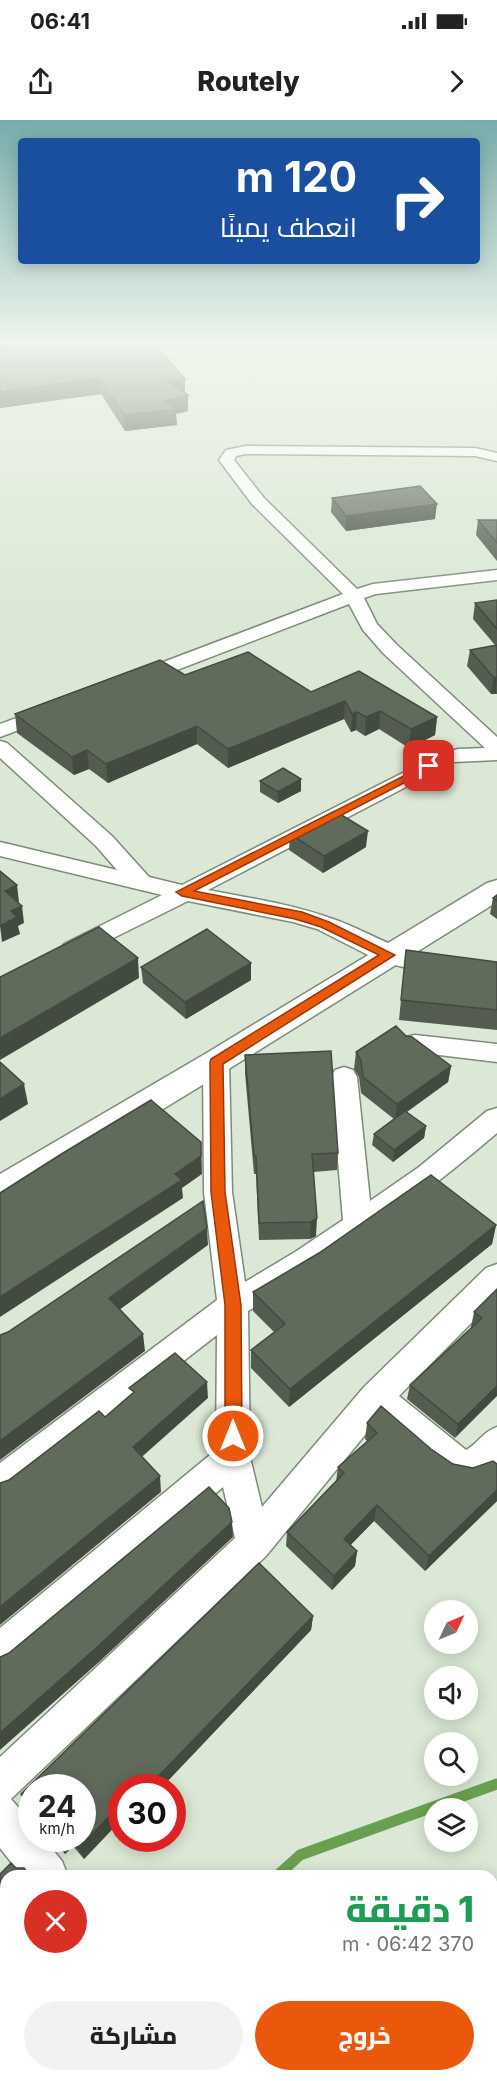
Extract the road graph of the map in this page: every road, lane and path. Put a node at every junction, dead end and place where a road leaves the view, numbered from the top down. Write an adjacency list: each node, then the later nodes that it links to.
1 (497, 457): 3 (street)
2 (497, 575): 3 (street)
3 (354, 596): 4 (street); 8 (street)
4 (123, 684)
5 (67, 705): 6 (street)
6 (0, 731)
7 (0, 747): 11 (street)
8 (497, 748)
9 (497, 754): 13 (street)
10 (0, 849): 11 (street)
11 (142, 883): 13 (street)
12 (497, 889): 14 (main road)
13 (182, 892): 14 (street); 15 (street)
14 (389, 955): 16 (street); 19 (main road)
15 (51, 961)
16 (429, 965)
17 (415, 1044): 18 (street)
18 (497, 1053)
19 (216, 1062): 22 (main road); 23 (street)
20 (344, 1077): 25 (street)
21 (497, 1118): 25 (street)
22 (0, 1191)
23 (218, 1192): 24 (street); 27 (street)
24 (188, 1212)
25 (358, 1225): 27 (street)
26 (497, 1277): 28 (street)
27 (233, 1305): 30 (street); 31 (street)
28 (376, 1397): 29 (street); 32 (street)
29 (497, 1442)
30 (233, 1457): 32 (street); 33 (street)
31 (0, 1483)
32 (254, 1544): 34 (street)
33 (0, 1652)
34 (0, 1784)
35 (0, 1815): 36 (street)
36 (42, 1870)

